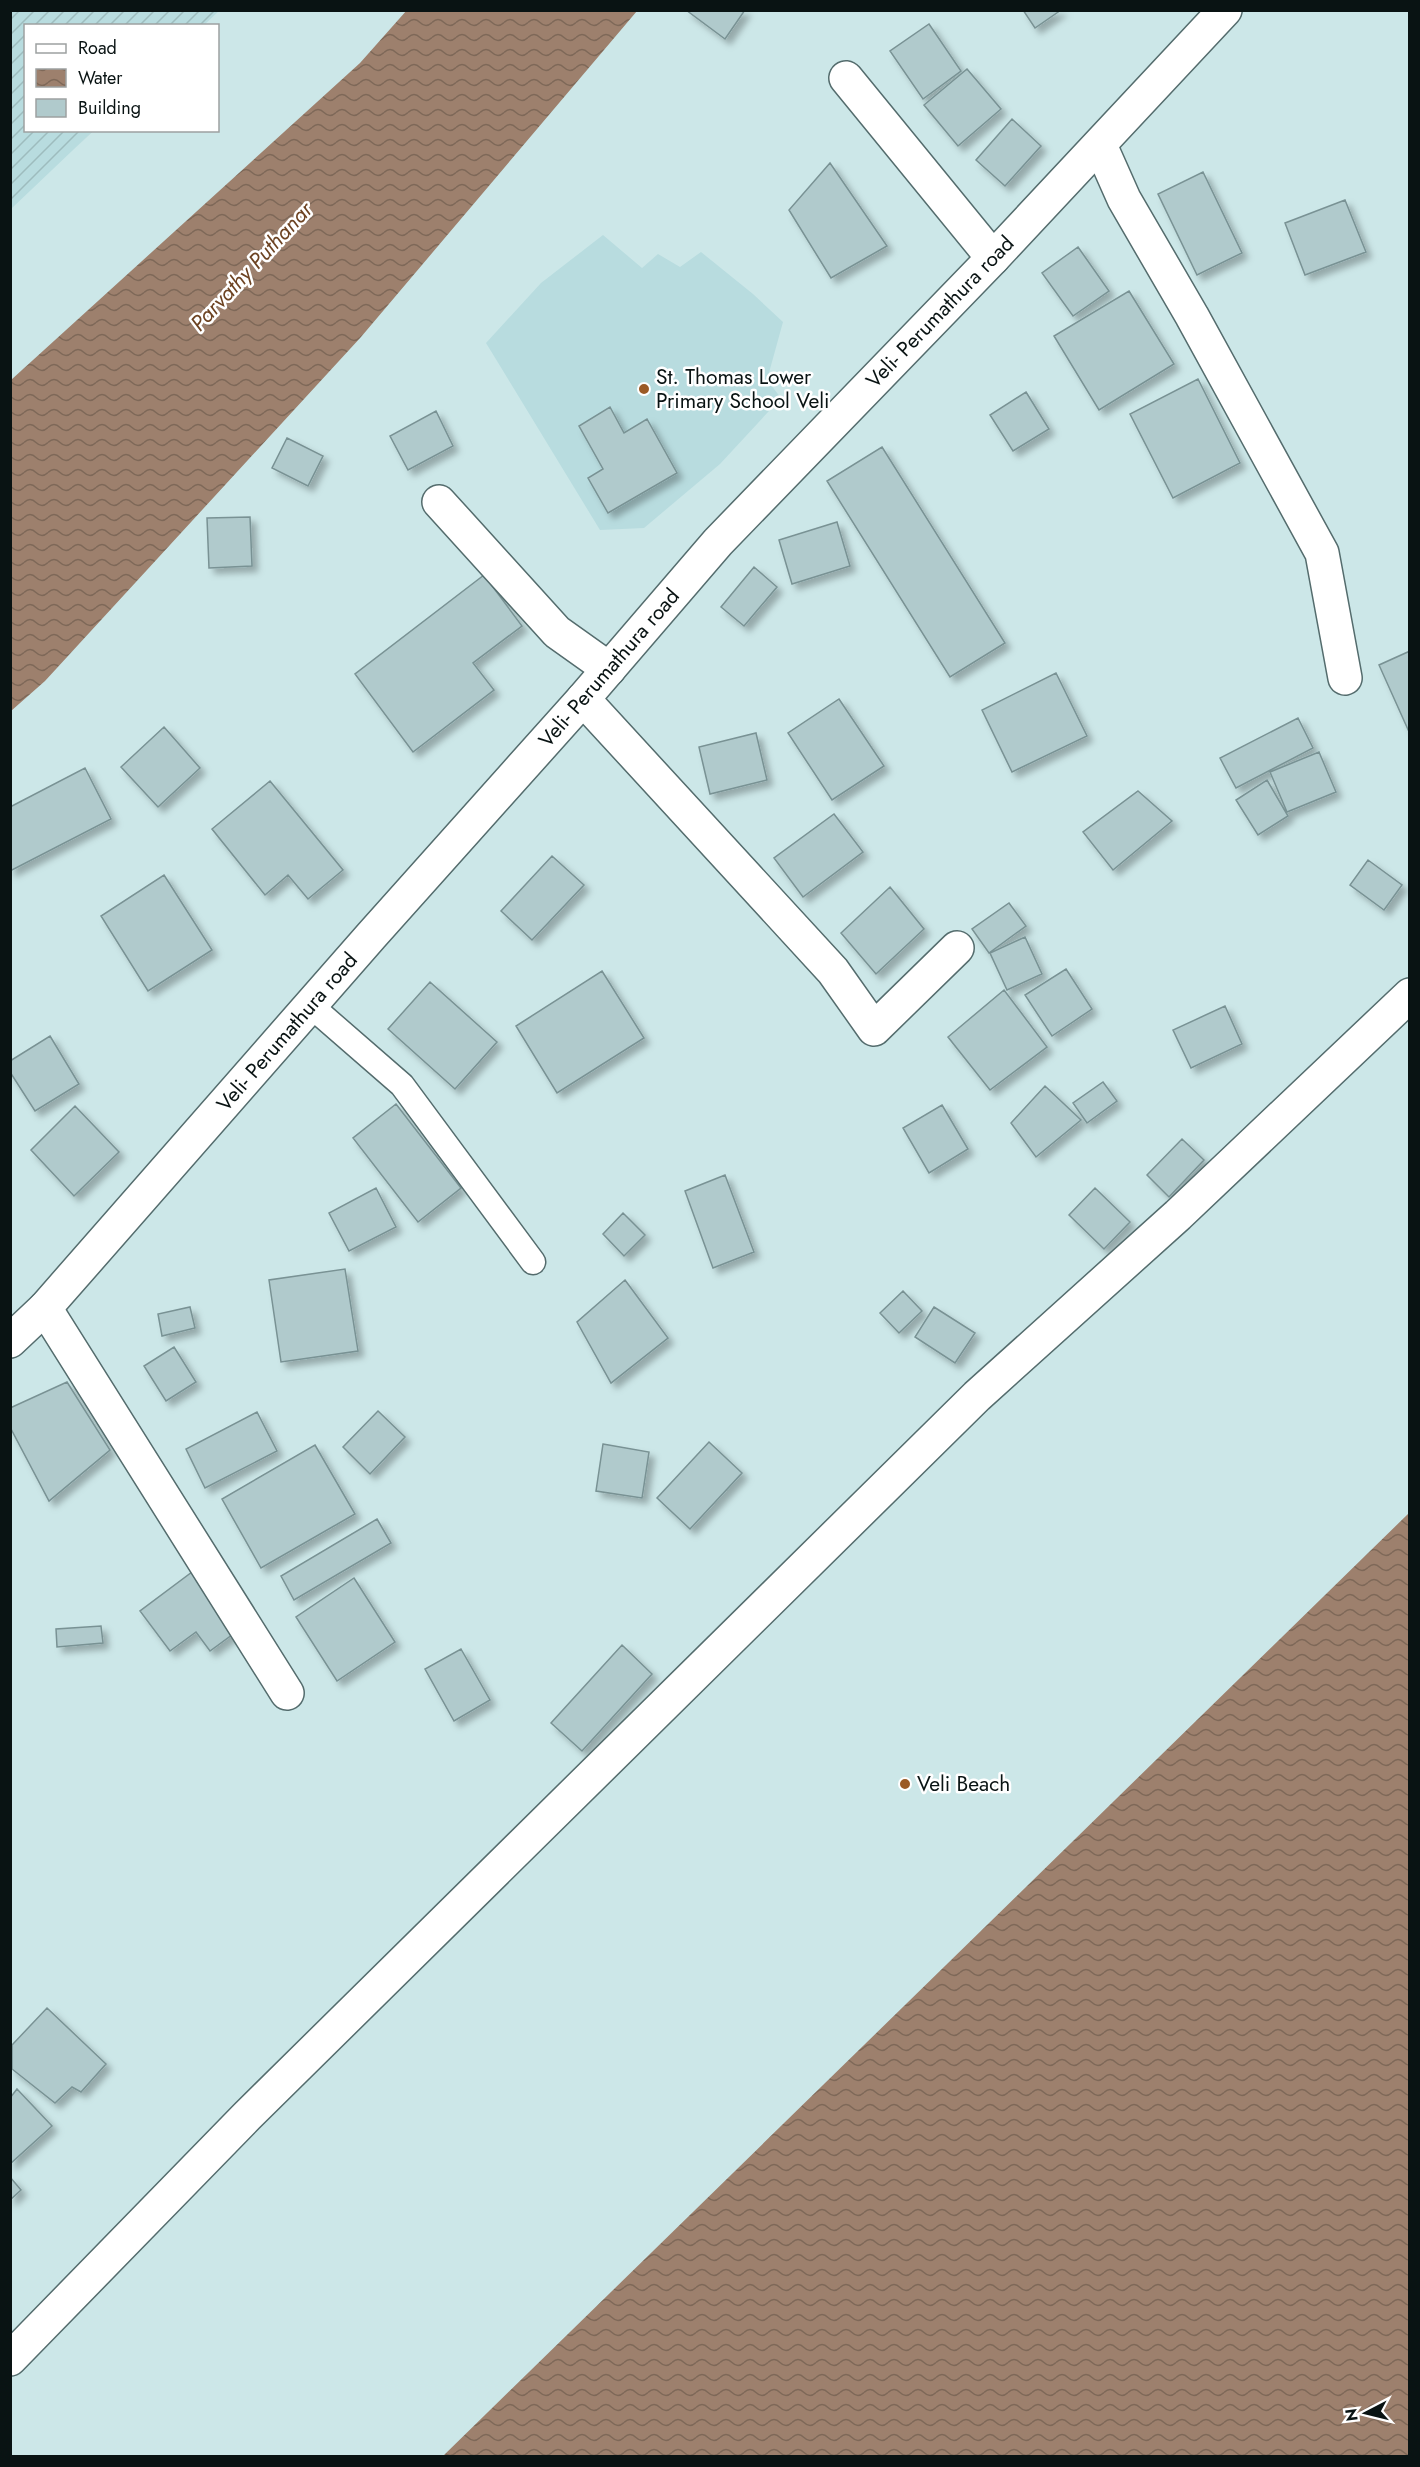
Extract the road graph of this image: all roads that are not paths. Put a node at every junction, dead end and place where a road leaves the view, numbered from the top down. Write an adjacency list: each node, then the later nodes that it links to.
1 (1225, 10): 3 (street, Veli- Perumathura road)
2 (846, 78): 4 (street)
3 (1100, 145): 4 (street, Veli- Perumathura road); 7 (street)
4 (993, 258): 6 (street, Veli- Perumathura road)
5 (439, 502): 6 (street)
6 (609, 669): 8 (street, Veli- Perumathura road)
7 (1345, 678)
8 (583, 699): 9 (street); 11 (street, Veli- Perumathura road)
9 (957, 948)
10 (1410, 994): 16 (street)
11 (310, 1005): 12 (lane); 13 (street, Veli- Perumathura road)
12 (533, 1262)
13 (45, 1308): 14 (street, Veli- Perumathura road); 15 (street)
14 (10, 1341)
15 (287, 1693)
16 (10, 2359)

